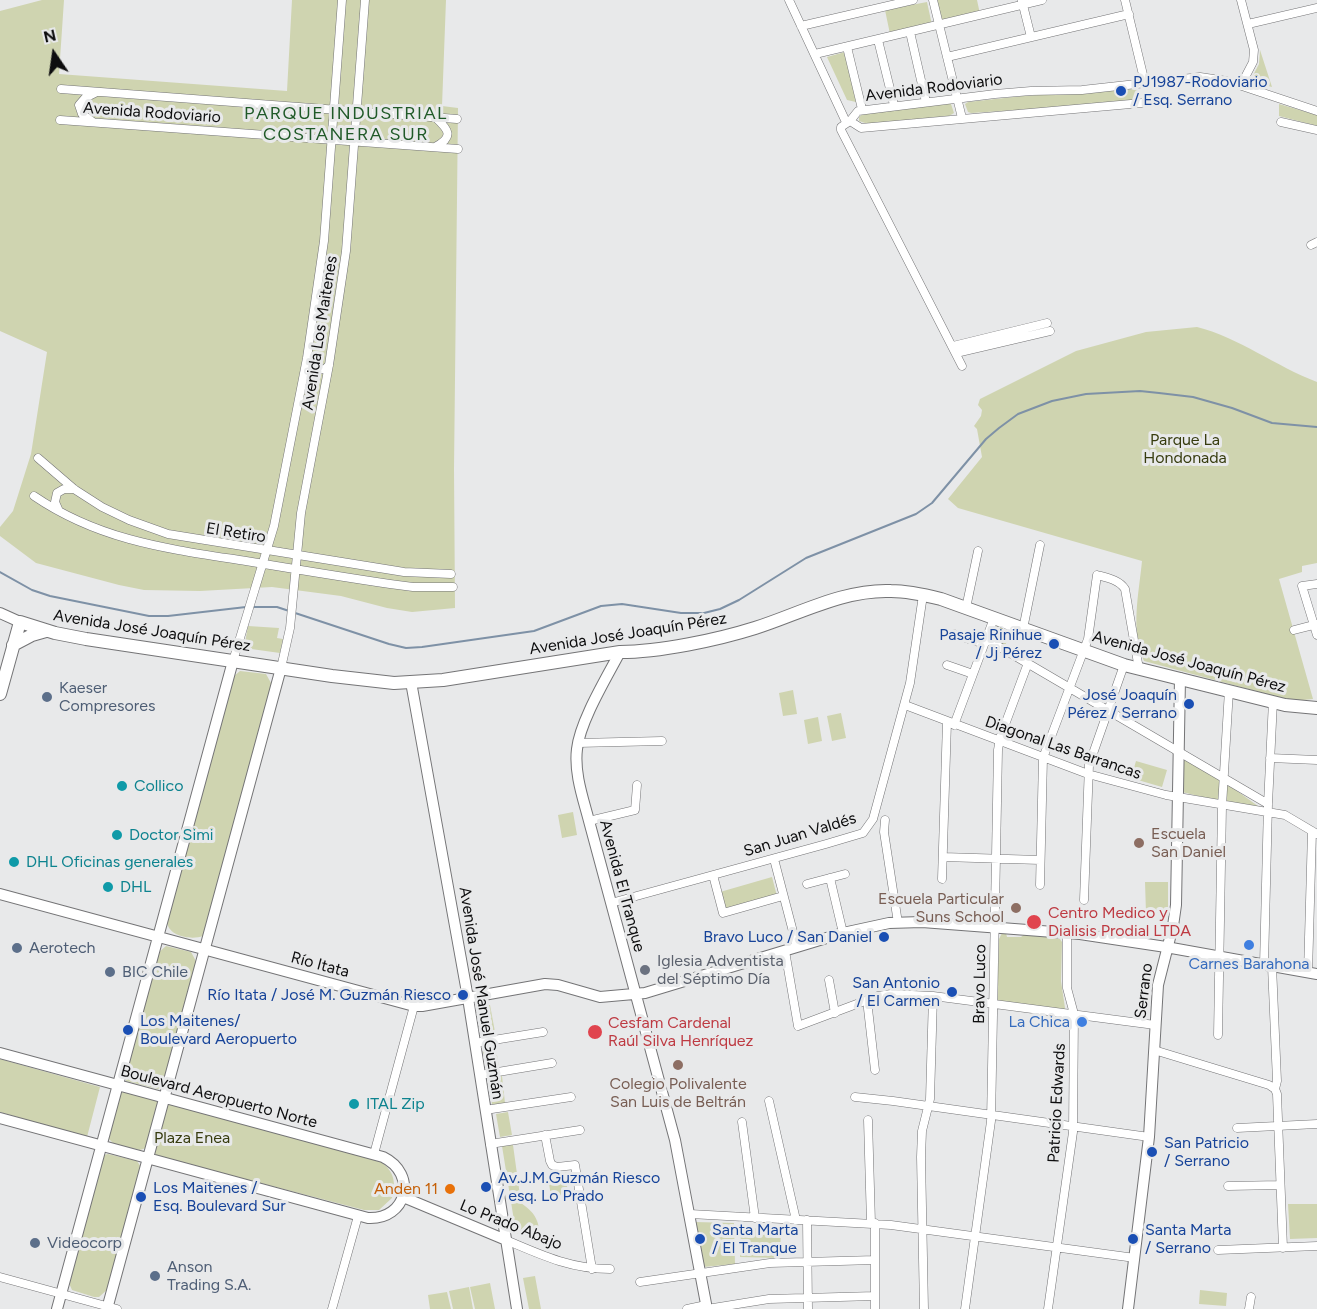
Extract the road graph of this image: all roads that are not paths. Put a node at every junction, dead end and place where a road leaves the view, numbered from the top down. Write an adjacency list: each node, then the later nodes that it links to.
1 (342, 0): 30 (street, Avenida Los Maitenes)
2 (365, 0): 31 (street, Avenida Los Maitenes)
3 (789, 0): 14 (street)
4 (913, 0): 14 (street)
5 (933, 0): 13 (street)
6 (1042, 0): 9 (street)
7 (1125, 0): 11 (street)
8 (1241, 0): 12 (street)
9 (1022, 2): 13 (street); 16 (street)
10 (1317, 8): 12 (street)
11 (1129, 14): 16 (street); 21 (street)
12 (1248, 24): 22 (street)
13 (939, 25): 15 (street); 20 (street)
14 (801, 26): 19 (street)
15 (910, 32): 17 (street); 26 (street)
16 (1031, 37): 20 (street)
17 (878, 40): 18 (street); 28 (street)
18 (846, 47): 19 (street); 29 (street)
19 (816, 54): 38 (street)
20 (947, 57): 25 (street)
21 (1145, 83): 22 (street, Avenida Rodoviario); 25 (street, Avenida Rodoviario)
22 (1241, 85): 32 (street, Avenida Rodoviario)
23 (61, 89): 24 (street, Avenida Rodoviario)
24 (97, 92): 30 (street, Avenida Rodoviario); 37 (street)
25 (957, 98): 26 (street, Avenida Rodoviario); 34 (street)
26 (926, 102): 28 (street, Avenida Rodoviario)
27 (1142, 103): 34 (street, Avenida Rodoviario)
28 (894, 105): 29 (street, Avenida Rodoviario)
29 (862, 109): 38 (street, Avenida Rodoviario)
30 (334, 110): 31 (street, Avenida Rodoviario); 41 (street, Avenida Los Maitenes)
31 (358, 111): 33 (street, Avenida Rodoviario); 42 (street, Avenida Los Maitenes)
32 (1317, 111)
33 (436, 118): 35 (street, Avenida Rodoviario); 43 (street)
34 (962, 118): 38 (street, Avenida Rodoviario)
35 (457, 119)
36 (60, 120): 37 (street, Avenida Rodoviario)
37 (93, 122): 41 (street, Avenida Rodoviario)
38 (848, 122): 46 (street)
39 (1281, 122): 40 (street)
40 (1317, 130)
41 (332, 140): 42 (street, Avenida Rodoviario); 47 (street, Avenida Los Maitenes)
42 (356, 142): 43 (street, Avenida Rodoviario); 48 (street, Avenida Los Maitenes)
43 (435, 147): 44 (street, Avenida Rodoviario)
44 (458, 149)
45 (1045, 328): 46 (street)
46 (955, 350): 49 (street)
47 (307, 358): 48 (street); 55 (street, Avenida Los Maitenes)
48 (329, 365): 57 (street, Avenida Los Maitenes)
49 (962, 366)
50 (38, 458): 51 (street, El Retiro)
51 (74, 489): 53 (street); 55 (street, El Retiro)
52 (34, 496): 53 (street, El Retiro)
53 (60, 512): 58 (street, El Retiro)
54 (1040, 545): 71 (street)
55 (267, 551): 57 (street, El Retiro); 58 (street, Avenida Los Maitenes)
56 (978, 551): 66 (street)
57 (296, 556): 59 (street, Avenida Los Maitenes); 60 (street, El Retiro)
58 (262, 564): 59 (street, El Retiro); 80 (street, Avenida Los Maitenes)
59 (296, 570): 63 (street, El Retiro); 84 (street, Avenida Los Maitenes)
60 (436, 574): 61 (street, El Retiro); 63 (street)
61 (451, 574)
62 (1317, 584): 70 (street)
63 (435, 587): 64 (street, El Retiro)
64 (453, 587)
65 (923, 595): 66 (main road, Avenida José Joaquín Pérez); 79 (main road, Avenida José Joaquín Pérez); 93 (street, San Juan Valdés)
66 (966, 608): 68 (main road, Avenida José Joaquín Pérez)
67 (0, 613): 69 (street, Avenida José Joaquín Pérez)
68 (994, 618): 71 (main road, Avenida José Joaquín Pérez); 76 (street)
69 (20, 622): 73 (main road, Avenida José Joaquín Pérez); 77 (main road)
70 (1316, 624): 72 (street); 75 (street)
71 (1023, 629): 78 (main road, Avenida José Joaquín Pérez)
72 (1293, 630)
73 (46, 631): 77 (main road); 80 (main road, Avenida José Joaquín Pérez)
74 (954, 634): 76 (street)
75 (1317, 635)
76 (985, 642): 81 (street); 86 (street)
77 (13, 645): 91 (main road)
78 (1083, 651): 83 (main road, Avenida José Joaquín Pérez); 85 (street); 89 (street)
79 (620, 652): 88 (main road, Avenida José Joaquín Pérez); 99 (street, Avenida El Tranque)
80 (233, 661): 84 (main road, Avenida José Joaquín Pérez); 131 (street)
81 (1028, 663): 89 (street); 98 (street, Bravo Luco)
82 (947, 665): 86 (street)
83 (1124, 665): 85 (main road, Avenida José Joaquín Pérez); 95 (street)
84 (281, 668): 88 (main road, Avenida José Joaquín Pérez); 134 (street)
85 (1139, 669): 87 (main road, Avenida José Joaquín Pérez)
86 (973, 674): 96 (street)
87 (1179, 678): 90 (main road, Avenida José Joaquín Pérez); 100 (street, Serrano)
88 (411, 682): 142 (street, Avenida José Manuel Guzmán)
89 (1069, 687): 95 (street); 101 (street)
90 (1229, 690): 92 (main road, Avenida José Joaquín Pérez); 105 (street)
91 (0, 694)
92 (1273, 701): 94 (main road, Avenida José Joaquín Pérez); 102 (street)
93 (904, 705): 96 (street, Diagonal Las Barrancas); 115 (street, San Juan Valdés)
94 (1317, 708)
95 (1107, 710): 100 (street); 104 (street)
96 (951, 724): 98 (street, Diagonal Las Barrancas); 113 (street)
97 (662, 741): 99 (street)
98 (1000, 742): 101 (street, Diagonal Las Barrancas); 114 (street, Bravo Luco)
99 (578, 743): 111 (street, Avenida El Tranque)
100 (1178, 752): 105 (street); 107 (street, Serrano)
101 (1043, 758): 104 (street, Diagonal Las Barrancas); 116 (street)
102 (1270, 758): 103 (street); 109 (street)
103 (1317, 760)
104 (1088, 774): 107 (street, Diagonal Las Barrancas); 125 (street)
105 (1223, 778): 108 (street); 109 (street)
106 (637, 785): 111 (street)
107 (1178, 797): 108 (street, Diagonal Las Barrancas); 133 (street, Serrano)
108 (1222, 806): 109 (street, Diagonal Las Barrancas); 136 (street)
109 (1267, 808): 112 (street, Diagonal Las Barrancas); 137 (street)
110 (885, 820): 127 (street)
111 (589, 822): 126 (street, Avenida El Tranque)
112 (1314, 833): 138 (street)
113 (943, 857): 114 (street); 120 (street)
114 (996, 858): 116 (street); 128 (street, Bravo Luco)
115 (774, 859): 118 (street, San Juan Valdés); 124 (street)
116 (1040, 860): 122 (street)
117 (845, 874): 119 (street)
118 (713, 875): 124 (street); 126 (street, San Juan Valdés)
119 (830, 878): 121 (street); 129 (street)
120 (942, 879)
121 (807, 884)
122 (1040, 885)
123 (0, 894): 131 (street, Río Itata)
124 (783, 896): 132 (street)
125 (1084, 900)
126 (612, 903): 140 (street, Avenida El Tranque)
127 (898, 923): 128 (street, Río Itata); 129 (street, Río Itata)
128 (994, 928): 130 (street, Río Itata); 144 (street, Bravo Luco)
129 (843, 933): 132 (street, Río Itata)
130 (1067, 933): 133 (street, Río Itata); 147 (street, Patricio Edwards)
131 (158, 938): 134 (street, Río Itata); 157 (street)
132 (797, 947): 135 (street, Río Itata)
133 (1166, 947): 136 (street, Río Itata); 148 (street, Serrano)
134 (205, 949): 145 (street, Río Itata); 159 (street)
135 (785, 951): 140 (street, Río Itata); 146 (street)
136 (1220, 957): 137 (street, Río Itata); 150 (street)
137 (1268, 966): 138 (street, Río Itata); 158 (street)
138 (1313, 974)
139 (829, 980): 146 (street)
140 (635, 994): 142 (street, Río Itata); 183 (street, Avenida El Tranque)
141 (933, 996): 143 (street); 144 (street); 163 (street)
142 (468, 998): 145 (street, Río Itata); 151 (street, Avenida José Manuel Guzmán)
143 (867, 1000): 146 (street); 155 (street)
144 (993, 1003): 147 (street); 165 (street, Bravo Luco)
145 (414, 1006): 178 (street)
146 (835, 1012)
147 (1074, 1014): 148 (street); 170 (street, Patricio Edwards)
148 (1155, 1025): 152 (street, Serrano)
149 (543, 1032): 151 (street)
150 (1218, 1035)
151 (475, 1043): 156 (street, Avenida José Manuel Guzmán)
152 (1154, 1050): 158 (street); 175 (street, Serrano)
153 (0, 1053): 157 (street, Boulevard Aeropuerto Norte)
154 (552, 1064): 156 (street)
155 (875, 1070)
156 (480, 1075): 164 (street, Avenida José Manuel Guzmán)
157 (118, 1085): 159 (street, Boulevard Aeropuerto Norte); 177 (street)
158 (1275, 1089): 171 (street)
159 (164, 1097): 178 (street, Boulevard Aeropuerto Norte); 179 (street)
160 (571, 1097): 164 (street)
161 (855, 1097): 163 (street)
162 (769, 1101): 186 (street)
163 (928, 1106): 165 (street); 189 (street)
164 (485, 1110): 176 (street, Avenida José Manuel Guzmán)
165 (991, 1115): 170 (street); 190 (street, Bravo Luco)
166 (0, 1118): 177 (street)
167 (868, 1120): 188 (street)
168 (742, 1122): 185 (street)
169 (1317, 1124): 171 (street)
170 (1072, 1126): 175 (street); 193 (street, Patricio Edwards)
171 (1278, 1126): 172 (street); 180 (street)
172 (1237, 1128)
173 (580, 1130): 174 (street)
174 (545, 1135): 176 (street); 199 (street)
175 (1149, 1137): 196 (street, Serrano)
176 (490, 1144): 191 (street, Avenida José Manuel Guzmán)
177 (102, 1147): 179 (street); 204 (street)
178 (374, 1154): 182 (street, Boulevard Aeropuerto Norte)
179 (148, 1159): 184 (street); 208 (street)
180 (1280, 1185): 181 (street); 194 (street)
181 (1228, 1186)
182 (403, 1197): 184 (street); 191 (street, Lo Prado Abajo)
183 (690, 1214): 185 (street); 201 (street, Avenida El Tranque)
184 (358, 1216): 211 (street)
185 (755, 1218): 186 (street)
186 (796, 1220): 187 (street)
187 (807, 1220): 188 (street); 198 (street)
188 (873, 1223): 189 (street); 197 (street)
189 (922, 1228): 190 (street); 216 (street)
190 (976, 1235): 193 (street); 217 (street, Bravo Luco)
191 (506, 1240): 199 (street, Lo Prado Abajo); 212 (street, Avenida José Manuel Guzmán)
192 (1317, 1246): 194 (street)
193 (1057, 1247): 196 (street); 218 (street, Patricio Edwards)
194 (1283, 1248): 195 (street)
195 (1218, 1250)
196 (1135, 1258): 219 (street, Serrano)
197 (875, 1260): 198 (street); 205 (street)
198 (807, 1261): 201 (street); 207 (street)
199 (592, 1269): 200 (street, Lo Prado Abajo)
200 (610, 1269)
201 (700, 1272): 203 (street); 209 (street, Avenida El Tranque)
202 (0, 1277): 204 (street)
203 (640, 1282)
204 (62, 1294): 208 (street); 210 (street)
205 (875, 1296): 207 (street); 215 (street)
206 (1251, 1297): 220 (street)
207 (808, 1298): 209 (street); 214 (street)
208 (110, 1308)
209 (707, 1308): 213 (street)
210 (57, 1309)
211 (332, 1309)
212 (517, 1309)
213 (687, 1309)
214 (808, 1309)
215 (875, 1309)
216 (924, 1309)
217 (965, 1309)
218 (1048, 1309)
219 (1128, 1309)
220 (1249, 1309)

